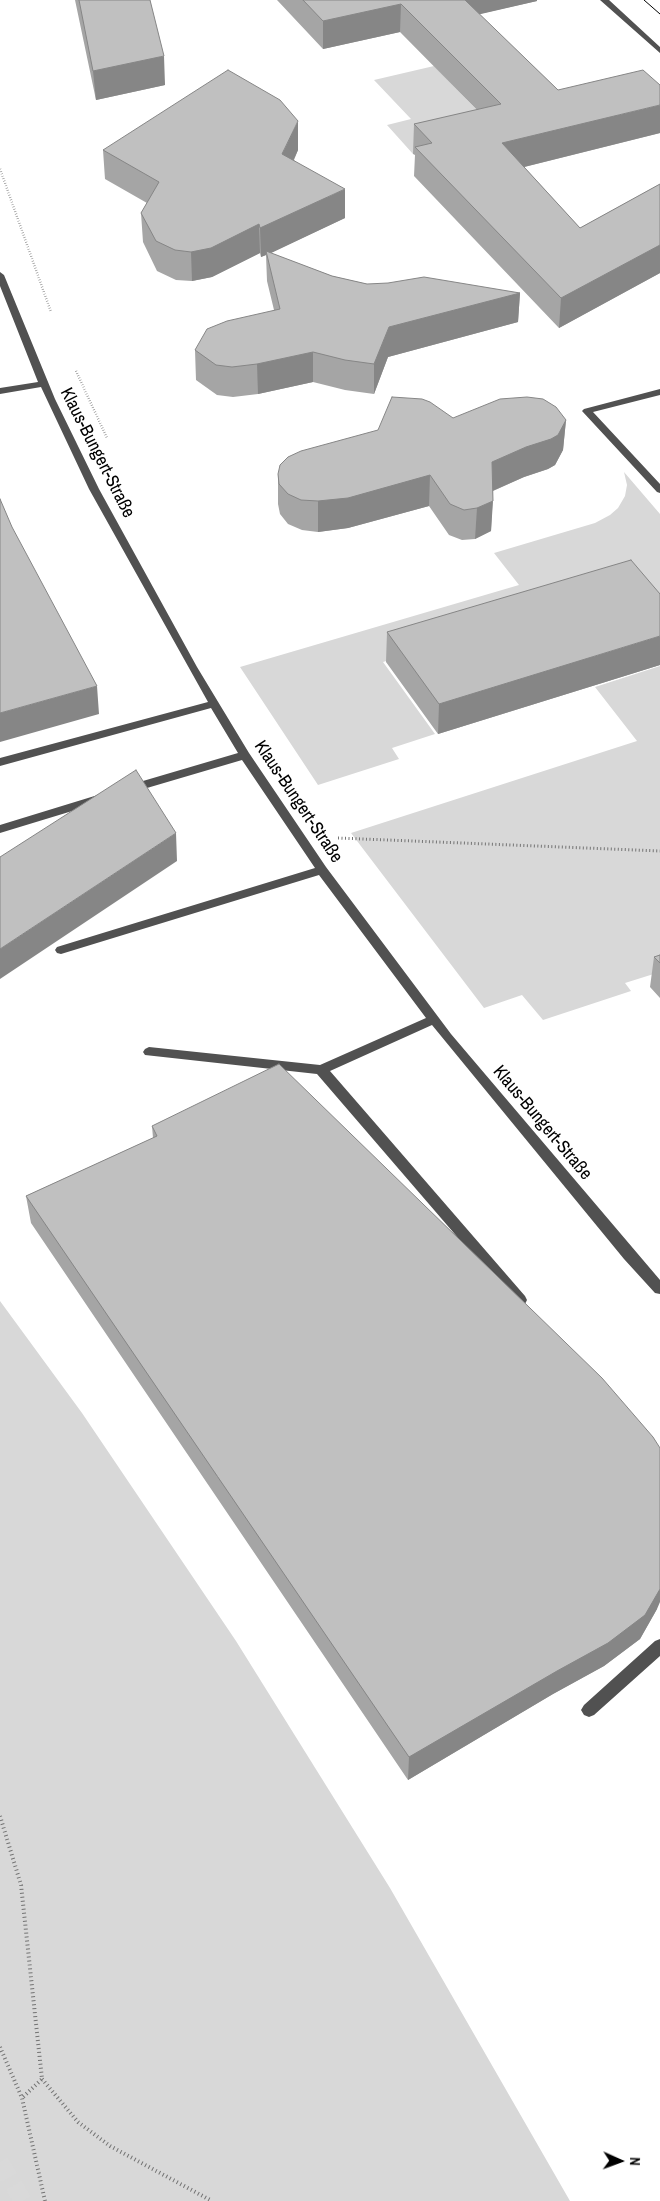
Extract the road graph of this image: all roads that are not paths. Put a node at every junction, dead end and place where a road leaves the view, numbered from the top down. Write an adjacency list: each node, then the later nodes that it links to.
1 (604, 0): 2 (street)
2 (660, 51)
3 (0, 275): 4 (street, Klaus-Bungert-Straße)
4 (43, 384): 5 (street); 8 (street, Klaus-Bungert-Straße)
5 (0, 391)
6 (660, 392): 7 (street)
7 (660, 490)
8 (214, 704): 9 (street, Klaus-Bungert-Straße); 10 (street)
9 (244, 754): 11 (street); 12 (street, Klaus-Bungert-Straße)
10 (0, 762)
11 (0, 829)
12 (322, 870): 13 (street); 14 (street, Klaus-Bungert-Straße)
13 (61, 950)
14 (434, 1019): 16 (street); 17 (street, Klaus-Bungert-Straße)
15 (149, 1052): 16 (street)
16 (321, 1070): 18 (street)
17 (660, 1289)
18 (530, 1312)
19 (660, 1646): 20 (street)
20 (589, 1710)

